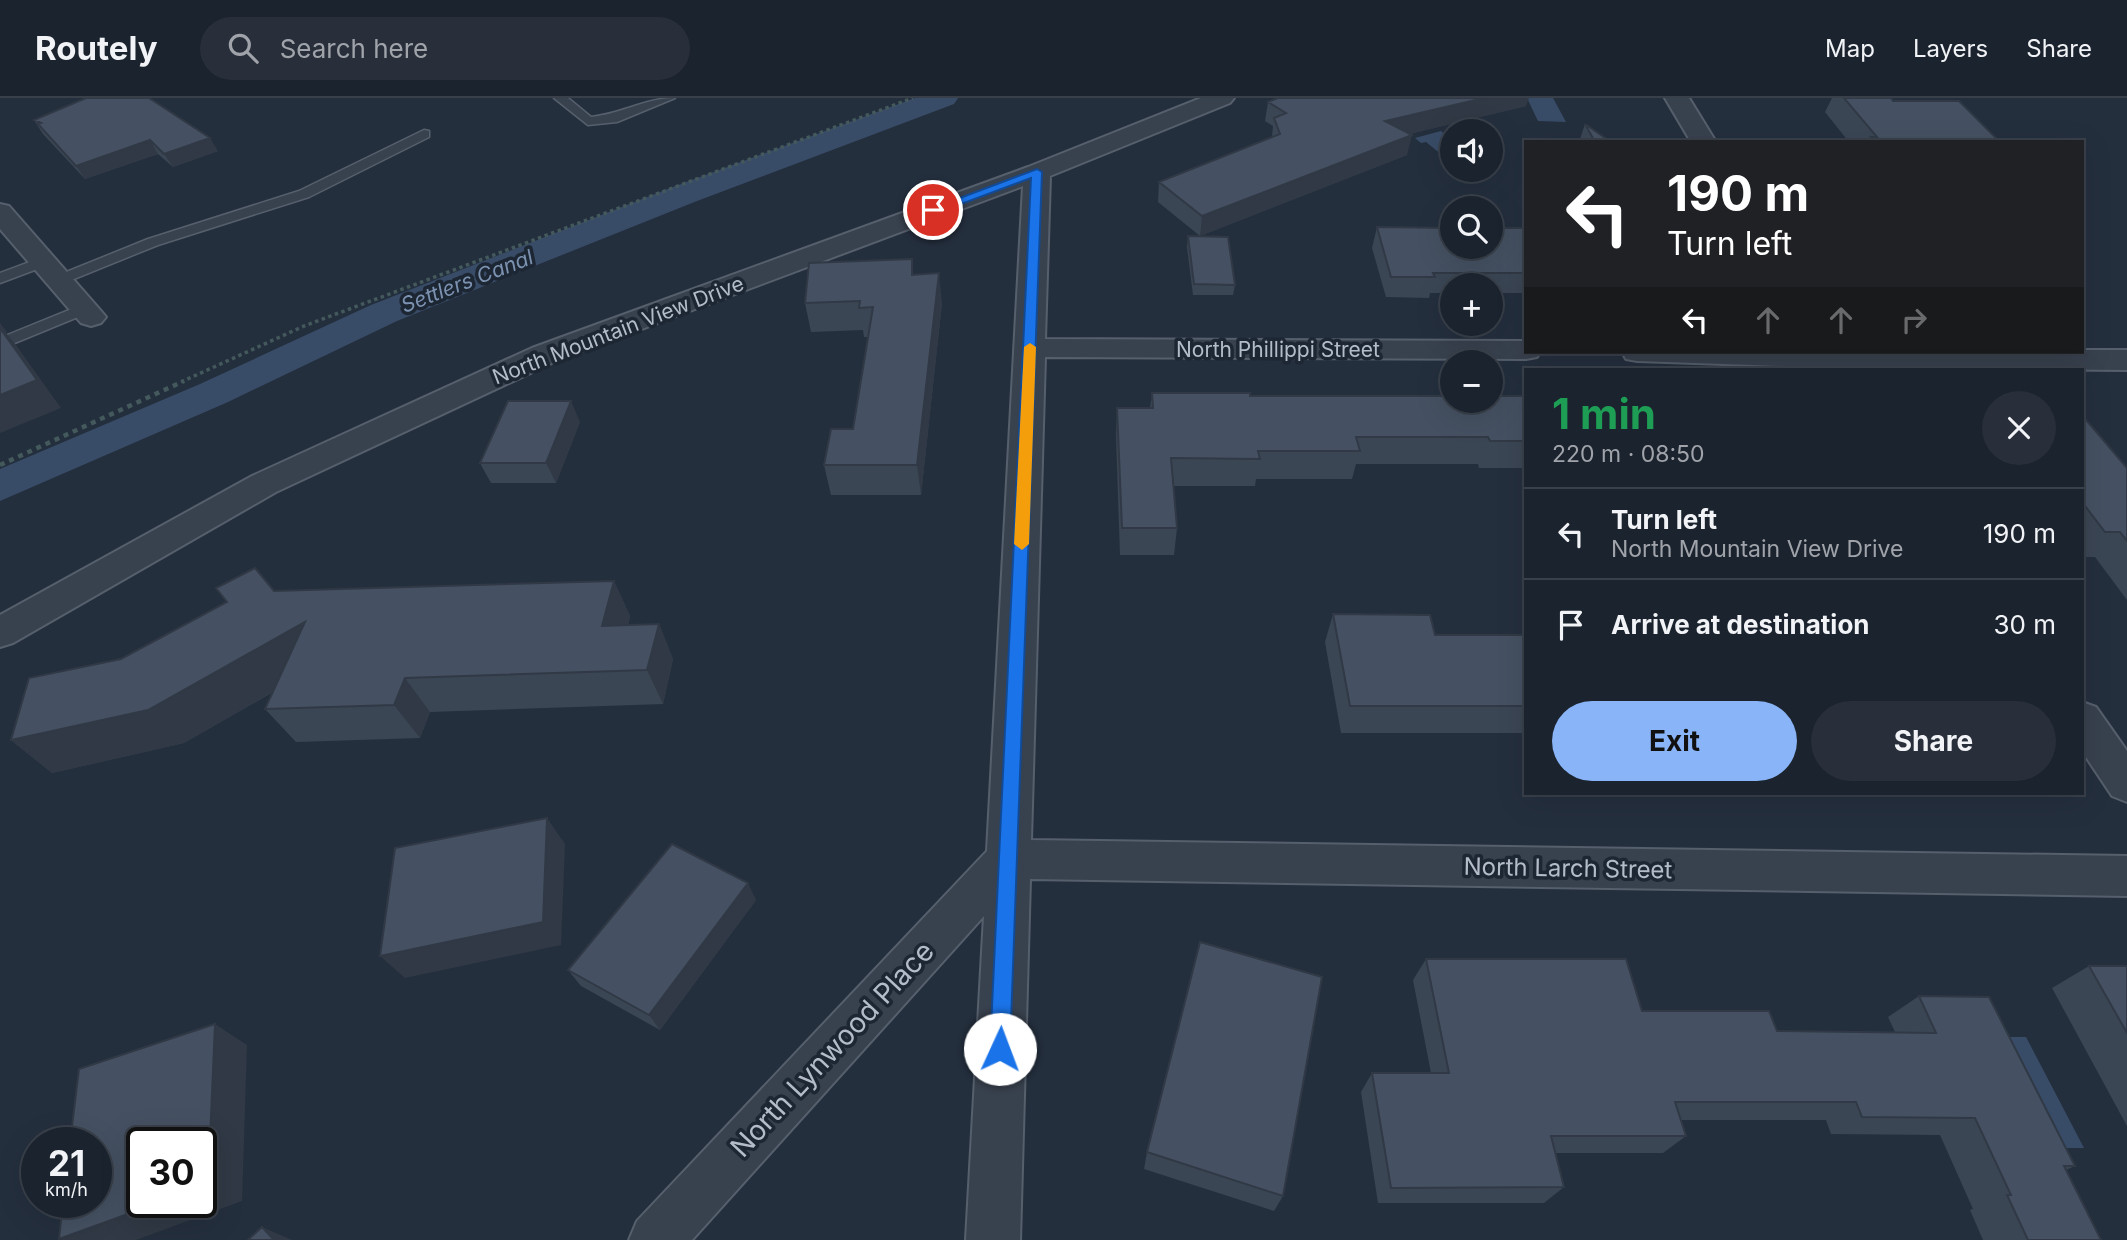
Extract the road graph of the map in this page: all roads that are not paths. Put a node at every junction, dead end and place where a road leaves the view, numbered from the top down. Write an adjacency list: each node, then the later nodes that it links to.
1 (560, 98): 2 (lane)
2 (669, 98)
3 (1222, 98): 7 (street, North Mountain View Drive)
4 (1677, 98): 6 (street)
5 (424, 134): 9 (lane)
6 (1703, 140)
7 (1037, 172): 13 (street); 18 (street, North Mountain View Drive)
8 (0, 212): 9 (street)
9 (51, 271): 10 (lane); 11 (street)
10 (0, 278)
11 (87, 313): 12 (lane)
12 (0, 344)
13 (1030, 348): 14 (street, North Phillippi Street); 21 (street)
14 (1524, 350)
15 (1688, 354): 16 (street)
16 (1843, 360): 17 (street)
17 (2127, 360)
18 (0, 633)
19 (2084, 721): 20 (street)
20 (2127, 784)
21 (1008, 859): 22 (street, North Larch Street); 23 (street, North Lynwood Place); 24 (street)
22 (2127, 876)
23 (656, 1240)
24 (993, 1240)

